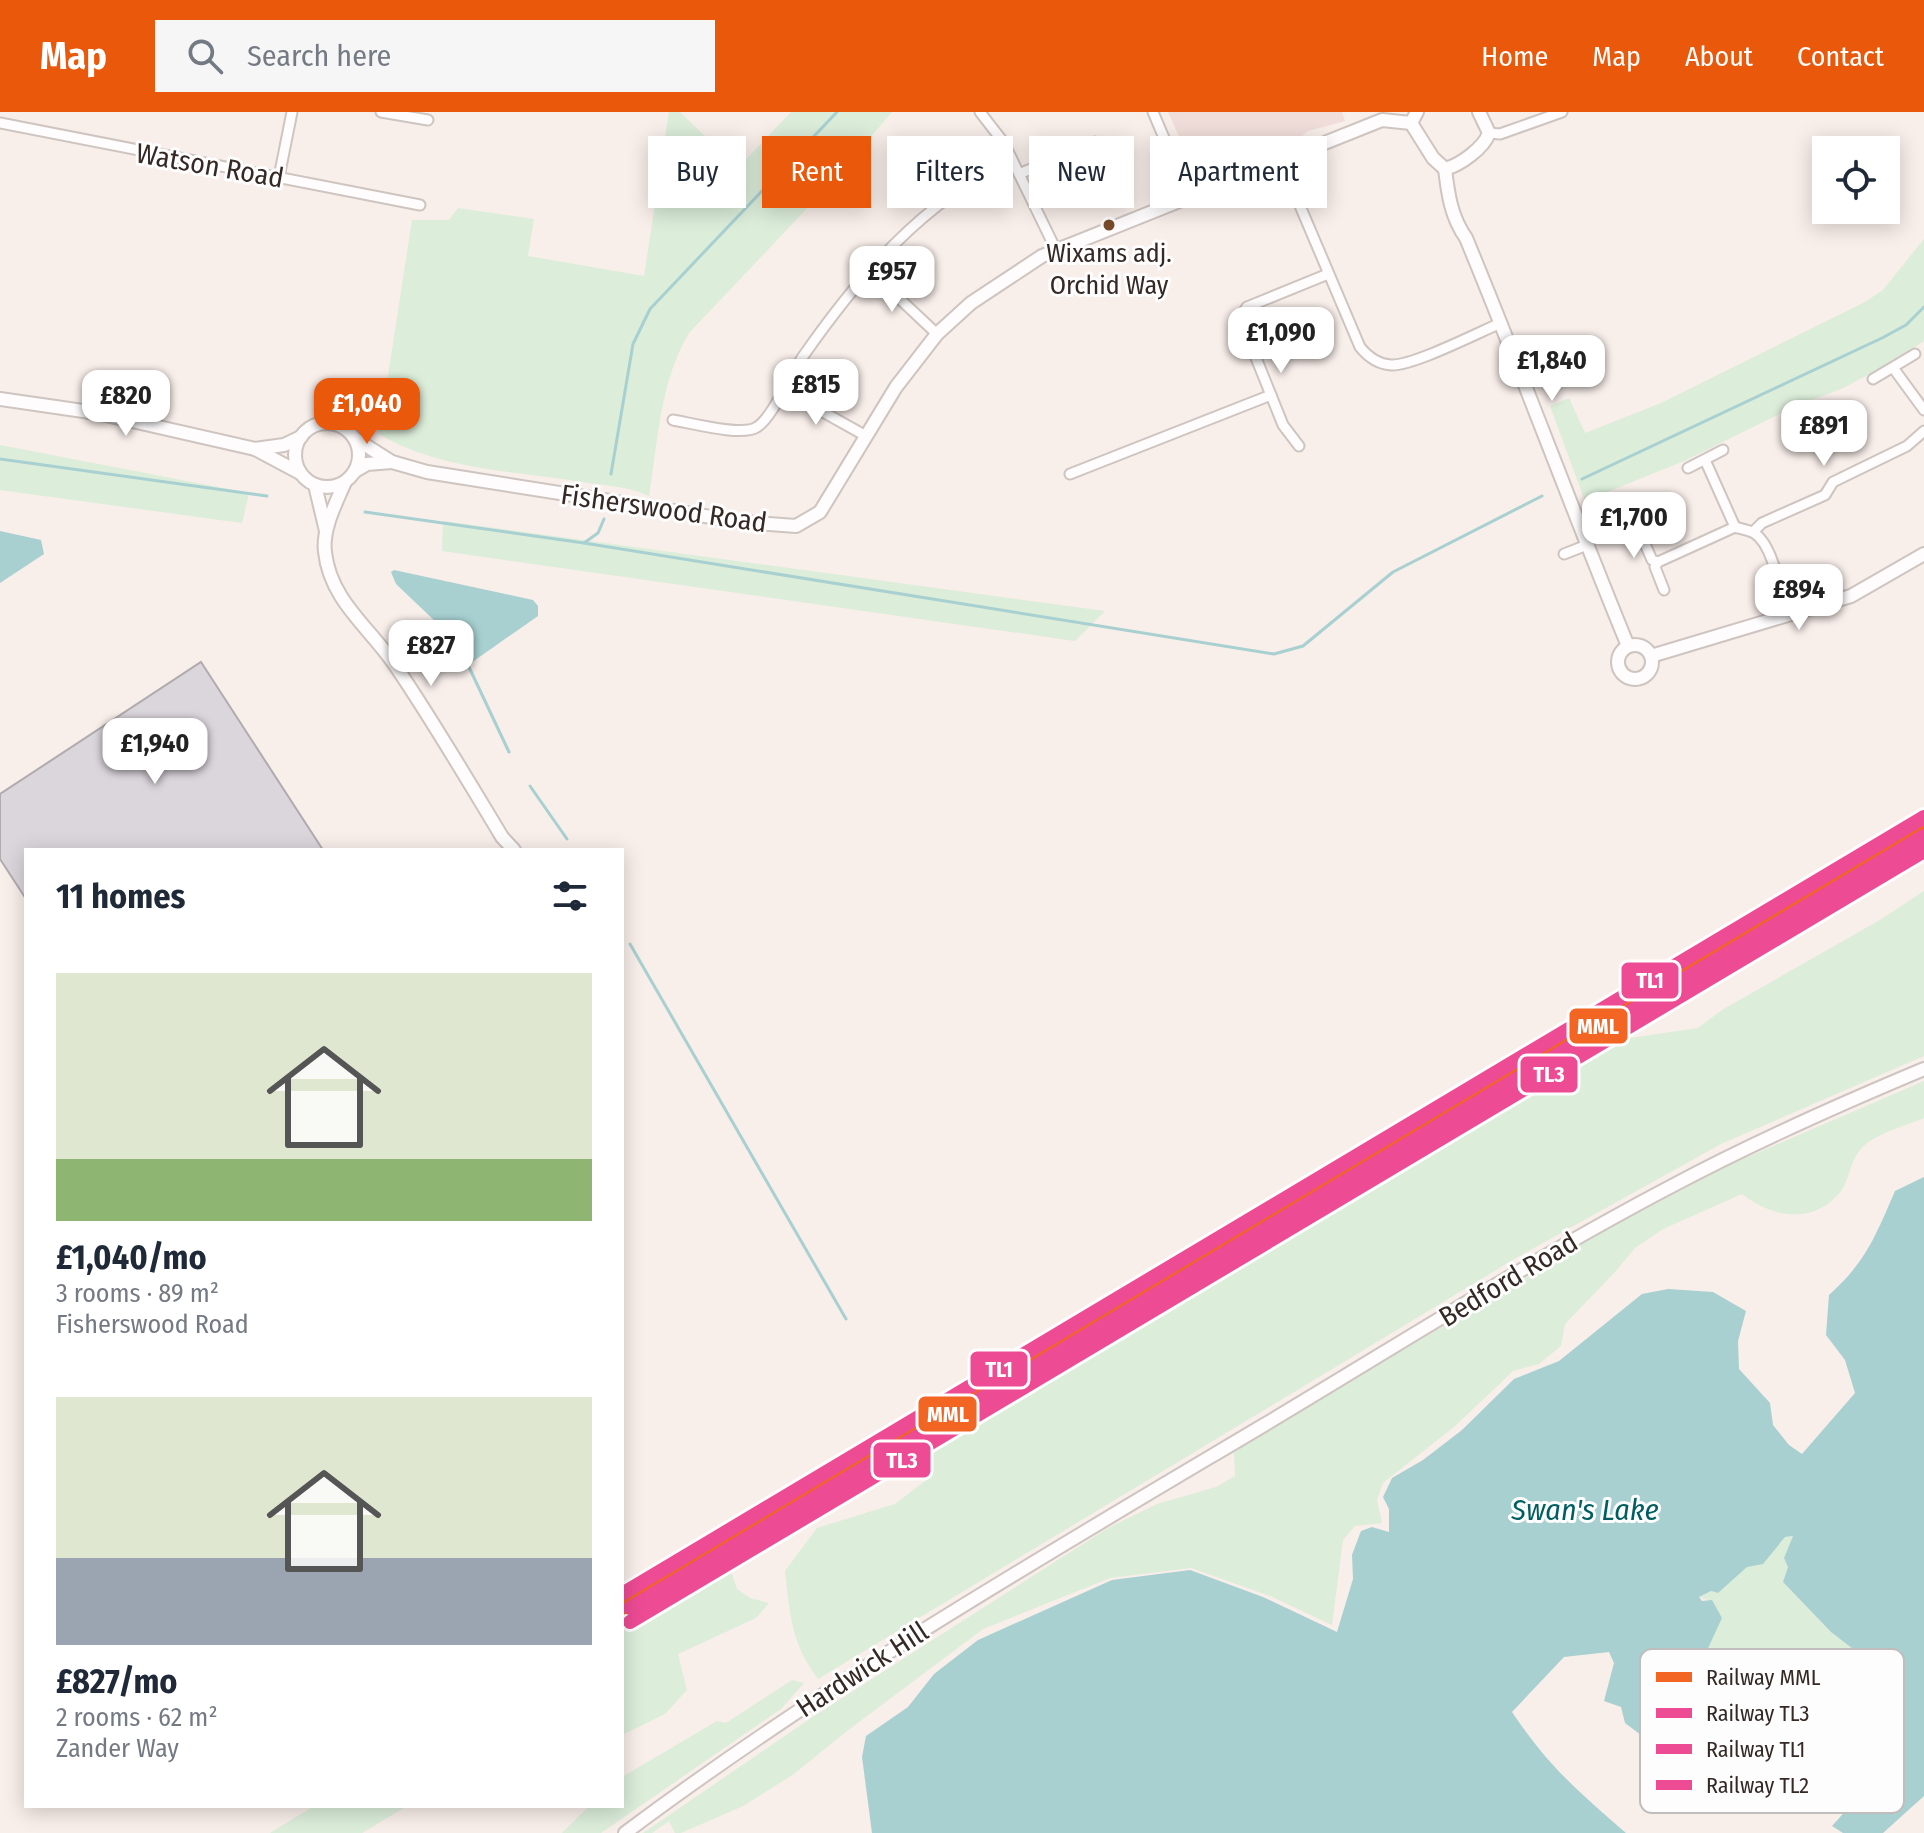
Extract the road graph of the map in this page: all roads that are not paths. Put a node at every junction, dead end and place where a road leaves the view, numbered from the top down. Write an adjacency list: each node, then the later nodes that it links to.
1 (292, 112): 18 (street)
2 (381, 112): 8 (street)
3 (1153, 112): 12 (street)
4 (1479, 112): 10 (street)
5 (1562, 112): 10 (street)
6 (984, 113): 11 (street)
7 (1414, 118): 13 (street, Fisherswood Road); 15 (street)
8 (428, 120)
9 (0, 123): 18 (street, Watson Road)
10 (1489, 133): 15 (street)
11 (998, 136)
12 (1163, 136)
13 (1327, 142)
14 (1013, 163): 17 (street)
15 (1445, 169): 26 (street)
16 (1029, 170): 17 (street)
17 (1019, 174): 23 (street)
18 (279, 177): 19 (street, Watson Road)
19 (420, 205)
20 (934, 208): 24 (street)
21 (1166, 208): 23 (street, Fisherswood Road)
22 (1300, 208): 25 (street)
23 (1056, 250): 27 (street, Fisherswood Road)
24 (869, 270): 27 (street); 31 (street)
25 (1328, 276): 26 (street); 32 (street)
26 (1495, 325): 55 (street)
27 (937, 334): 37 (street, Fisherswood Road)
28 (1915, 354): 29 (street)
29 (1894, 369): 30 (street); 34 (street)
30 (1873, 379)
31 (782, 389): 35 (street); 37 (street)
32 (1271, 395): 40 (street); 48 (street)
33 (0, 399): 41 (street)
34 (1924, 410)
35 (673, 420)
36 (1924, 431): 53 (street)
37 (866, 436): 44 (street, Fisherswood Road)
38 (301, 437): 39 (street); 41 (street); 47 (street)
39 (354, 438): 44 (street); 46 (street)
40 (1299, 446)
41 (255, 449): 47 (street)
42 (1723, 450): 43 (street)
43 (1705, 460): 45 (street); 51 (street)
44 (392, 462): 46 (street)
45 (1688, 468)
46 (355, 471): 49 (street)
47 (300, 473): 50 (street)
48 (1070, 474)
49 (345, 482): 50 (street); 54 (street)
50 (315, 485): 54 (street)
51 (1735, 527): 53 (street); 58 (street)
52 (1639, 530): 58 (street)
53 (1753, 532): 60 (street)
54 (326, 534): 63 (street)
55 (1587, 545): 56 (street); 61 (street)
56 (1564, 554)
57 (1924, 554): 60 (street)
58 (1658, 562): 59 (street)
59 (1664, 590)
60 (1785, 617): 62 (street)
61 (1628, 646): 62 (street); 62 (street)
62 (1651, 656)
63 (512, 848)
64 (1924, 1069): 65 (street, Bedford Road)
65 (1108, 1518): 66 (street, Hardwick Hill)
66 (625, 1833)

